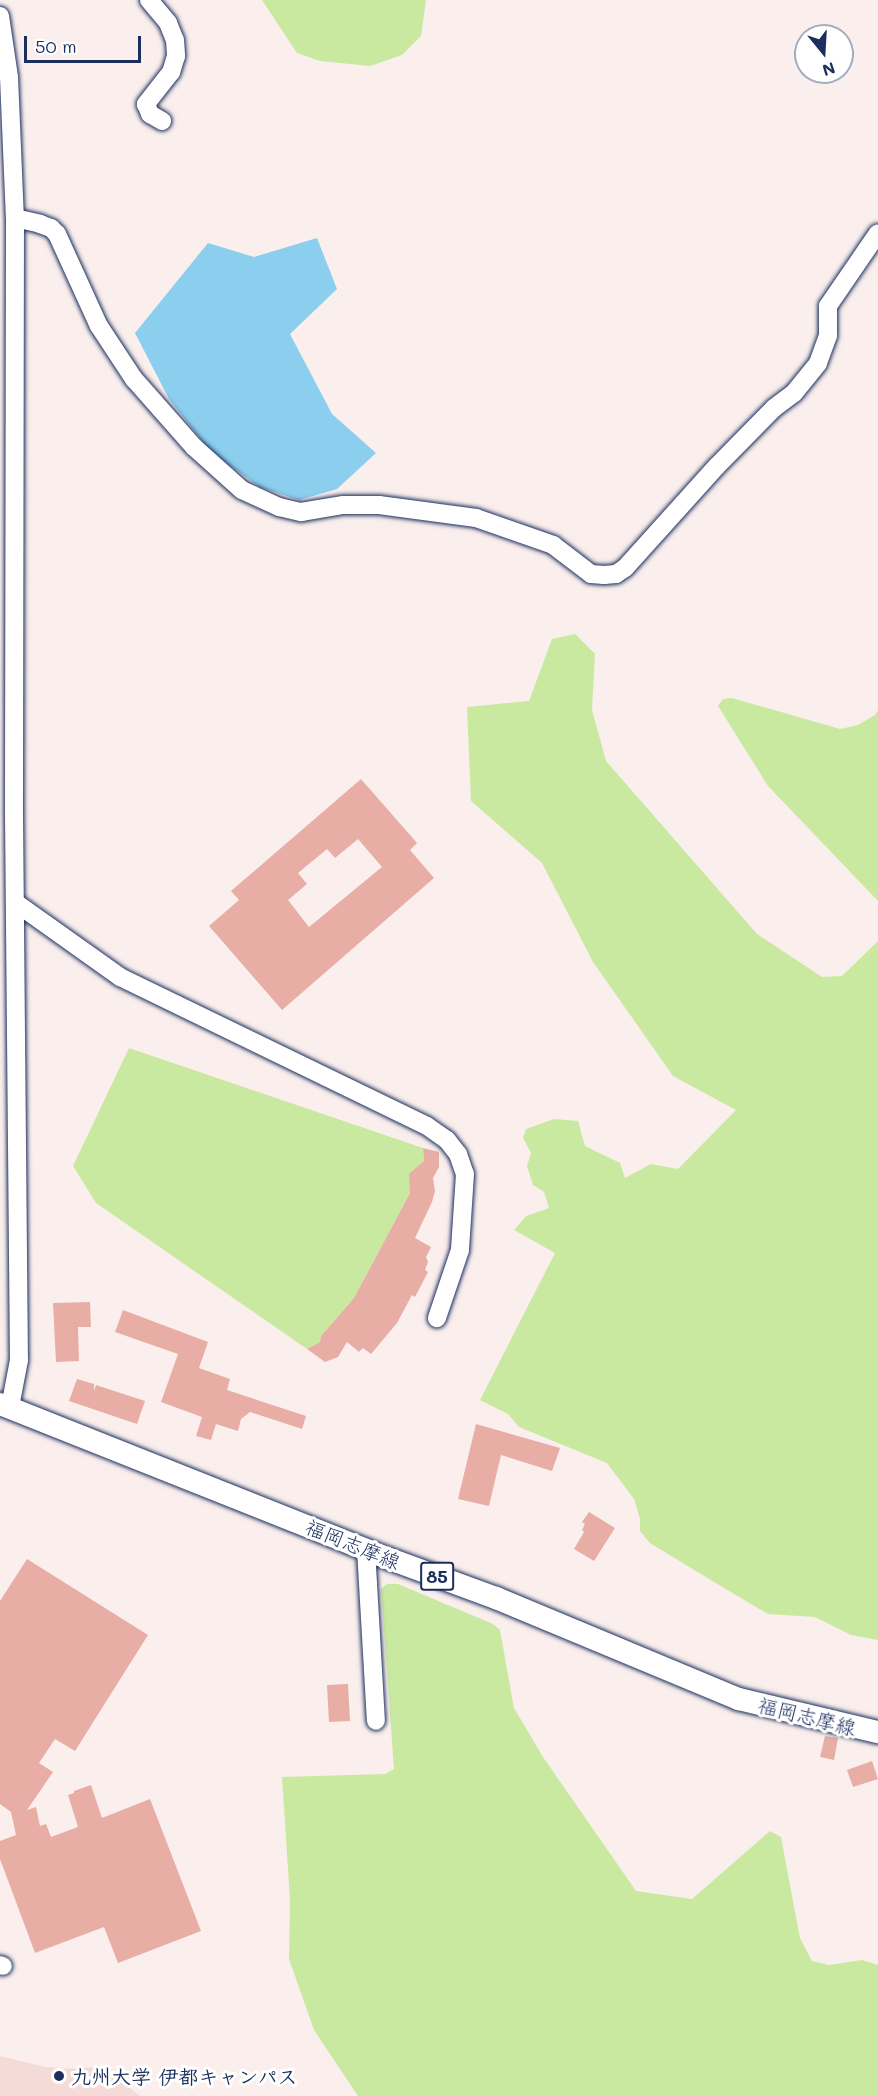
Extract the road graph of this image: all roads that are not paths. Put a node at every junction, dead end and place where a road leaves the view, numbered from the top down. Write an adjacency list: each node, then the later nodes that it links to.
1 (149, 0): 3 (street)
2 (0, 16): 4 (street)
3 (162, 121)
4 (15, 218): 5 (street); 6 (street)
5 (878, 233)
6 (7, 476): 7 (street)
7 (16, 903): 8 (street); 9 (street)
8 (436, 1318)
9 (5, 1405): 10 (main road, 福岡志摩線 / 85)
10 (366, 1549): 11 (street); 12 (main road, 福岡志摩線 / 85)
11 (376, 1721)
12 (878, 1732)

